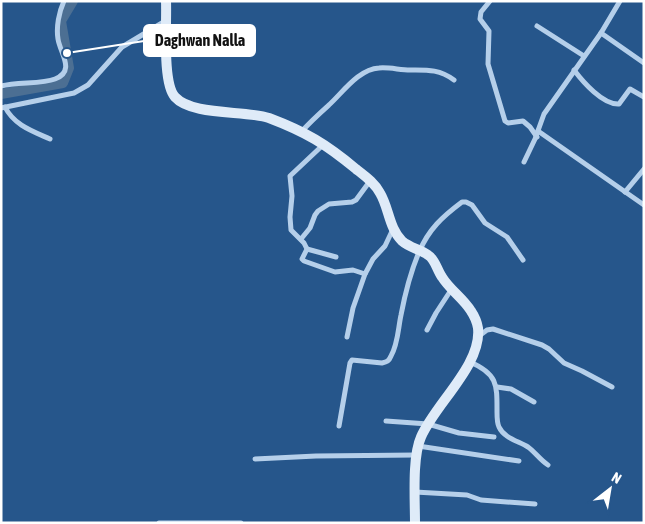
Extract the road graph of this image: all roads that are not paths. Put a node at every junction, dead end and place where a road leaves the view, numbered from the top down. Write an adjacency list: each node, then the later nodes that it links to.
1 (64, 1): 12 (street)
2 (166, 1): 5 (main road)
3 (490, 1): 16 (street)
4 (620, 1): 7 (street)
5 (167, 20): 14 (street); 15 (main road)
6 (537, 26): 8 (street)
7 (601, 32): 8 (street); 9 (street)
8 (584, 56): 10 (street)
9 (644, 63)
10 (574, 70): 13 (street); 16 (street)
11 (454, 80): 15 (street)
12 (1, 86)
13 (644, 97)
14 (3, 107): 17 (street)
15 (302, 131): 18 (main road)
16 (537, 134): 19 (street); 22 (street)
17 (50, 139)
18 (324, 144): 21 (main road); 25 (street)
19 (524, 162)
20 (644, 169): 22 (street)
21 (370, 181): 24 (main road); 25 (street)
22 (625, 192): 23 (street)
23 (644, 206)
24 (394, 229): 27 (main road); 30 (street)
25 (301, 240): 26 (street)
26 (307, 249): 28 (street); 30 (street)
27 (420, 252): 29 (street); 31 (main road); 41 (street)
28 (336, 257)
29 (523, 260)
30 (365, 274): 34 (street)
31 (451, 290): 32 (street); 33 (main road)
32 (427, 330)
33 (478, 336): 35 (main road); 37 (street)
34 (348, 337)
35 (470, 362): 36 (street); 40 (main road)
36 (497, 387): 38 (street); 46 (street)
37 (612, 387)
38 (534, 402)
39 (386, 421): 40 (street)
40 (428, 424): 42 (street); 43 (main road)
41 (339, 426)
42 (494, 437)
43 (417, 451): 44 (street); 45 (street); 47 (main road)
44 (255, 460)
45 (518, 461)
46 (548, 465)
47 (415, 492): 48 (street); 51 (main road)
48 (535, 504)
49 (159, 523): 50 (street)
50 (241, 523)
51 (415, 523)

